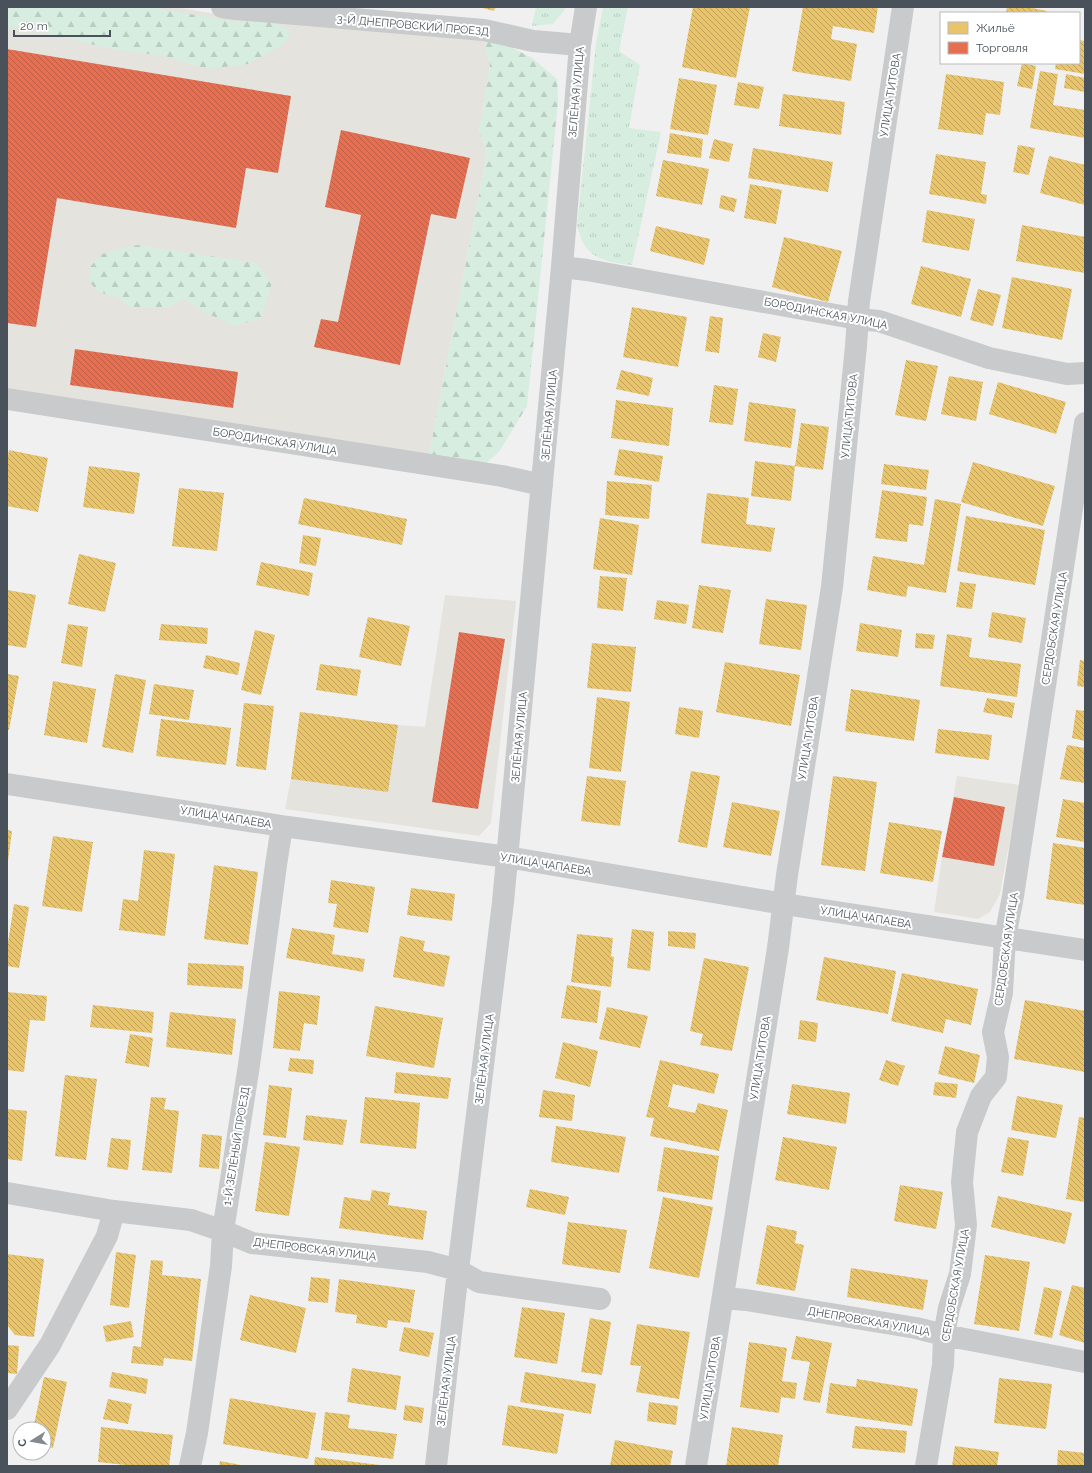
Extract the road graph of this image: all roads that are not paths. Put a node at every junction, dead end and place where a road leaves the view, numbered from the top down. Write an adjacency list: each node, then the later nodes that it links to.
1 (222, 7): 4 (street, 3-Й ДНЕПРОВСКИЙ ПРОЕЗД)
2 (586, 7): 4 (street, ЗЕЛЁНАЯ УЛИЦА)
3 (903, 7): 6 (street, УЛИЦА ТИТОВА)
4 (580, 45): 5 (street, ЗЕЛЁНАЯ УЛИЦА)
5 (562, 267): 6 (street, БОРОДИНСКАЯ УЛИЦА); 10 (street, ЗЕЛЁНАЯ УЛИЦА)
6 (858, 319): 7 (street, БОРОДИНСКАЯ УЛИЦА); 14 (street, УЛИЦА ТИТОВА)
7 (1085, 373)
8 (7, 399): 10 (street, БОРОДИНСКАЯ УЛИЦА)
9 (1085, 423): 15 (street, СЕРДОБСКАЯ УЛИЦА)
10 (542, 485): 13 (street, ЗЕЛЁНАЯ УЛИЦА)
11 (7, 784): 12 (street, УЛИЦА ЧАПАЕВА)
12 (282, 826): 13 (street, УЛИЦА ЧАПАЕВА); 19 (street, 1-Й ЗЕЛЁНЫЙ ПРОЕЗД)
13 (507, 857): 14 (street, УЛИЦА ЧАПАЕВА); 20 (street, ЗЕЛЁНАЯ УЛИЦА)
14 (784, 904): 15 (street, УЛИЦА ЧАПАЕВА); 21 (street, УЛИЦА ТИТОВА)
15 (1006, 938): 16 (street, УЛИЦА ЧАПАЕВА); 23 (street, СЕРДОБСКАЯ УЛИЦА)
16 (1085, 950)
17 (7, 1193): 18 (street, ДНЕПРОВСКАЯ УЛИЦА)
18 (114, 1211): 19 (street, ДНЕПРОВСКАЯ УЛИЦА); 25 (street)
19 (223, 1230): 20 (street, ДНЕПРОВСКАЯ УЛИЦА); 26 (street, 1-Й ЗЕЛЁНЫЙ ПРОЕЗД)
20 (458, 1270): 22 (street, ДНЕПРОВСКАЯ УЛИЦА); 27 (street, ЗЕЛЁНАЯ УЛИЦА)
21 (723, 1298): 23 (street, ДНЕПРОВСКАЯ УЛИЦА); 28 (street, УЛИЦА ТИТОВА)
22 (600, 1299)
23 (944, 1335): 24 (street, ДНЕПРОВСКАЯ УЛИЦА); 29 (street, СЕРДОБСКАЯ УЛИЦА)
24 (1085, 1362)
25 (7, 1409)
26 (190, 1466)
27 (436, 1466)
28 (696, 1466)
29 (926, 1466)

